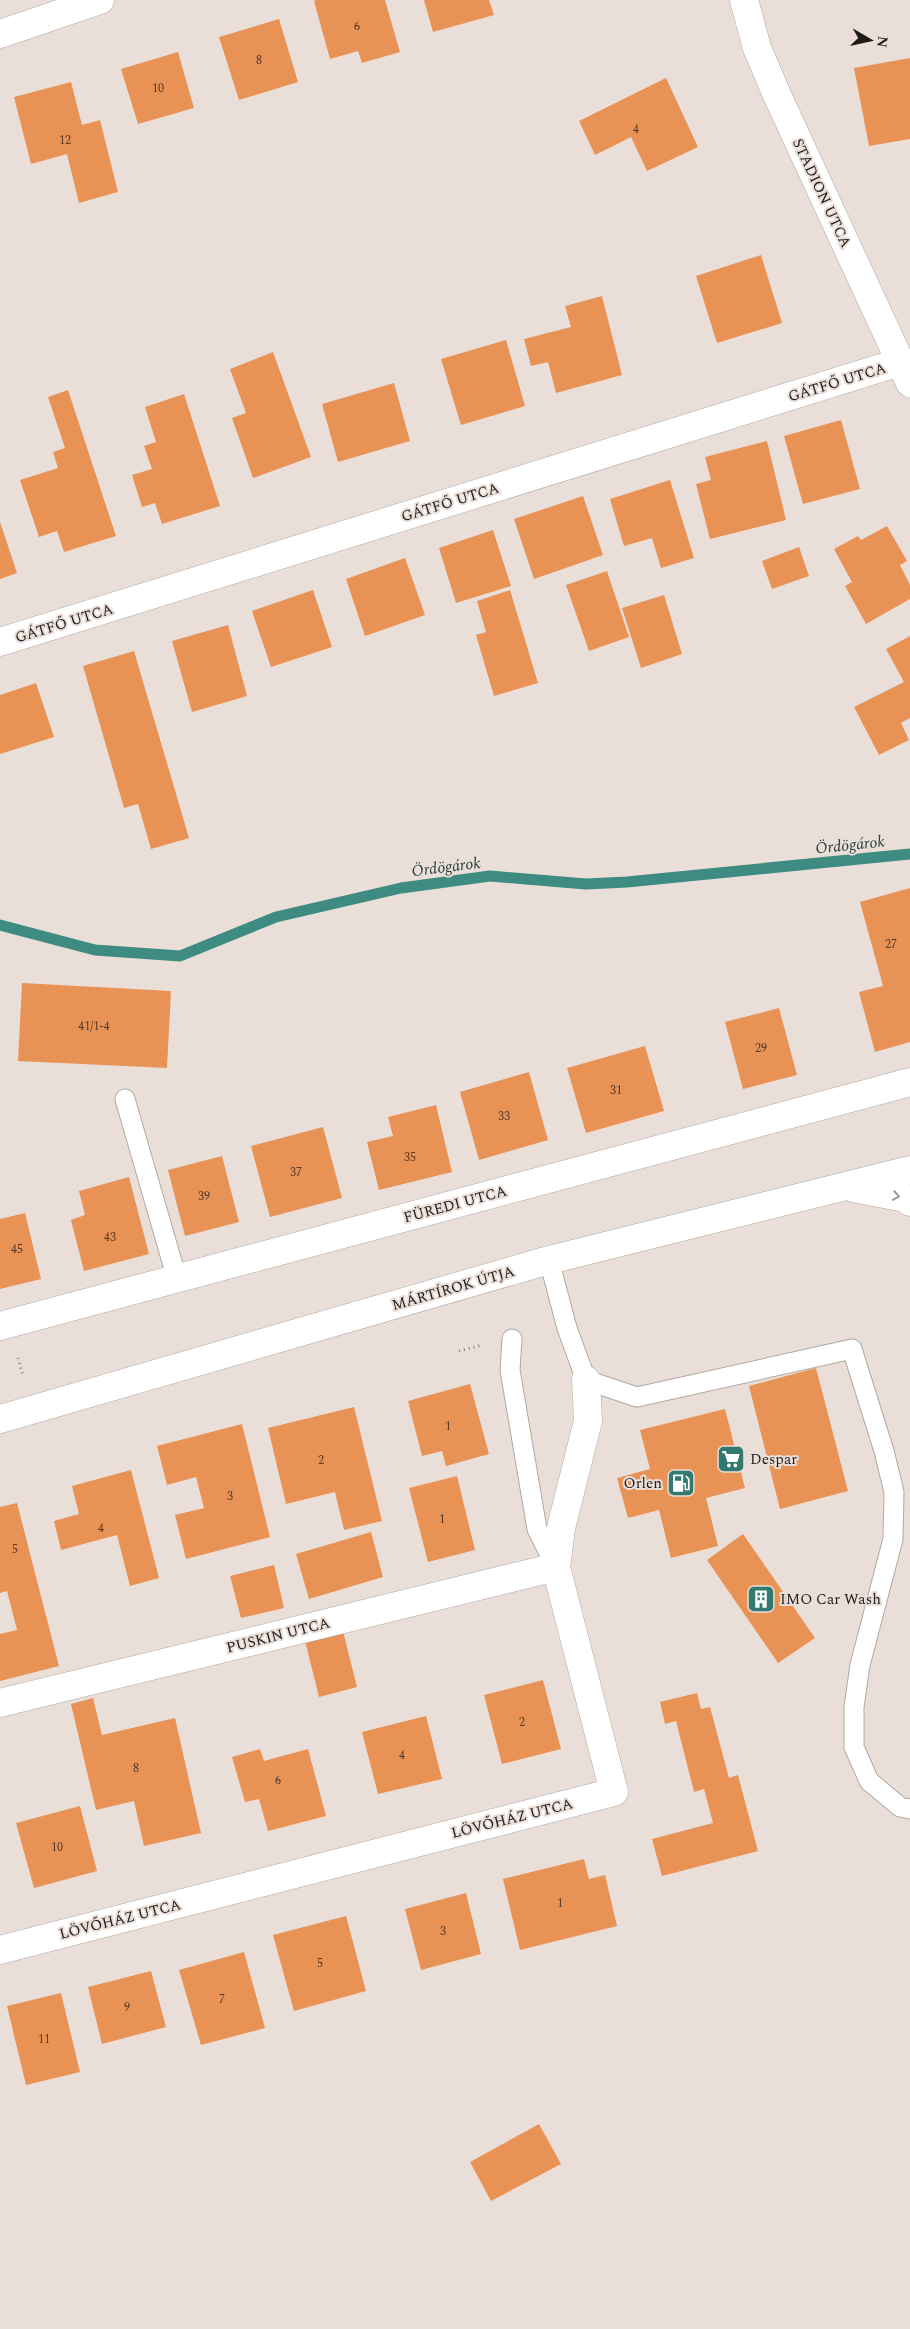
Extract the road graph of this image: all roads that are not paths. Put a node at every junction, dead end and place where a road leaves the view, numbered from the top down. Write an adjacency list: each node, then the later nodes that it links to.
1 (100, 0): 3 (street)
2 (744, 0): 4 (street, STADION UTCA)
3 (0, 34)
4 (905, 372): 5 (street, GÁTFŐ UTCA)
5 (0, 642)
6 (910, 1082): 12 (street, FÜREDI UTCA)
7 (124, 1098): 12 (lane)
8 (910, 1170): 9 (street, MÁRTÍROK ÚTJA)
9 (847, 1187): 10 (street, one-way to 10); 11 (street, MÁRTÍROK ÚTJA)
10 (910, 1202)
11 (549, 1260): 15 (lane); 16 (street, MÁRTÍROK ÚTJA)
12 (177, 1279): 13 (street, FÜREDI UTCA)
13 (4, 1325)
14 (512, 1338): 17 (lane)
15 (586, 1380): 17 (street, LÖVŐHÁZ UTCA); 19 (lane)
16 (0, 1419)
17 (556, 1567): 18 (street, PUSKIN UTCA); 20 (street, LÖVŐHÁZ UTCA)
18 (0, 1703)
19 (910, 1809)
20 (0, 1950)

